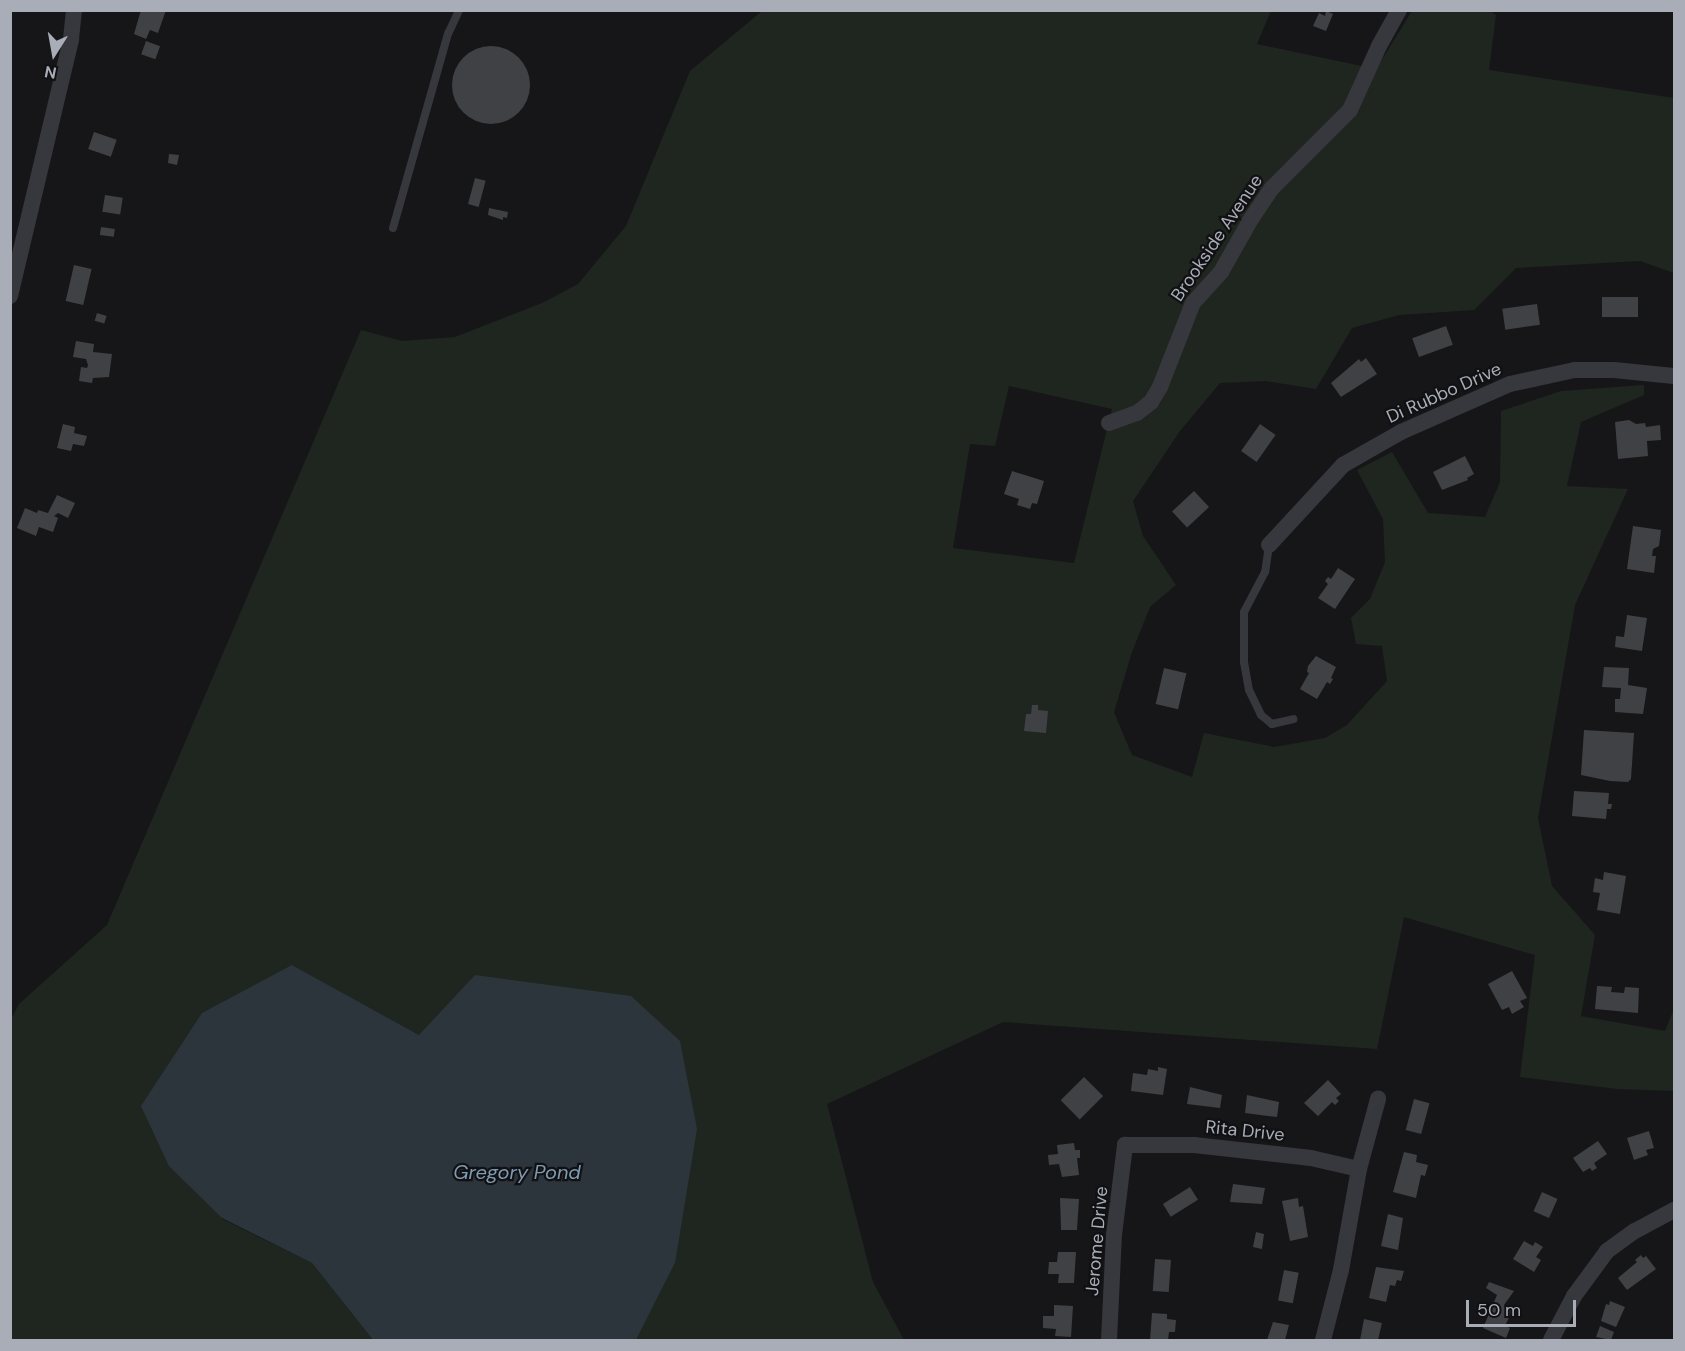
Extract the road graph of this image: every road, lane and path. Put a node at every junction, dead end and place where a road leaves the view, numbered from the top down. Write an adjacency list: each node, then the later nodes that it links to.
1 (74, 10): 5 (street)
2 (459, 10): 4 (lane)
3 (1400, 10): 7 (street, Brookside Avenue)
4 (393, 228)
5 (10, 296)
6 (1674, 376): 8 (street, Di Rubbo Drive)
7 (1109, 423)
8 (1269, 545): 9 (lane)
9 (1293, 719)
10 (1378, 1099): 12 (street)
11 (1125, 1145): 12 (street, Rita Drive); 14 (street, Jerome Drive)
12 (1359, 1169): 15 (street)
13 (1674, 1210): 16 (street)
14 (1109, 1341)
15 (1323, 1341)
16 (1551, 1341)

